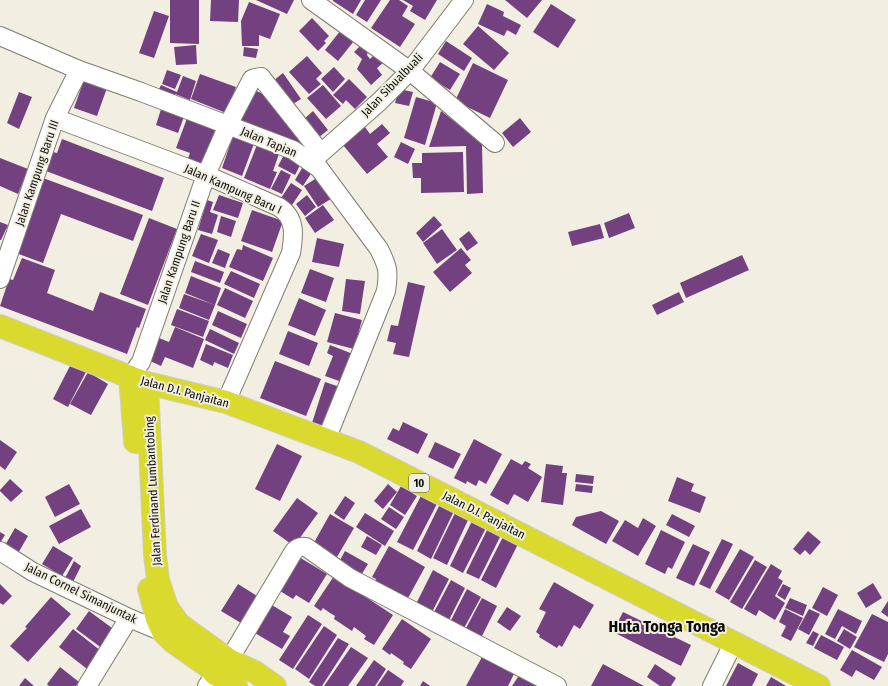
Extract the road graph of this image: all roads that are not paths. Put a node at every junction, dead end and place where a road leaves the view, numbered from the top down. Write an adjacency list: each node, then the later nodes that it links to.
1 (310, 0): 5 (street)
2 (464, 0): 5 (street, Jalan Sibualbuali)
3 (0, 36): 4 (street, Jalan Tapian)
4 (79, 70): 6 (street, Jalan Kampung Baru III); 7 (street, Jalan Tapian)
5 (410, 71): 8 (street); 9 (street, Jalan Sibualbuali)
6 (55, 118): 10 (street, Jalan Kampung Baru I); 11 (street, Jalan Kampung Baru III)
7 (228, 125): 9 (street, Jalan Tapian); 9 (street, Jalan Kampung Baru II); 10 (street, Jalan Kampung Baru II)
8 (495, 143)
9 (316, 157): 15 (street, Jalan Tapian)
10 (206, 175): 13 (street, Jalan Kampung Baru II); 14 (street, Jalan Kampung Baru I)
11 (0, 279)
12 (0, 326): 13 (highway, Jalan D.I. Panjaitan / 10)
13 (139, 374): 14 (highway, Jalan D.I. Panjaitan / 10); 18 (highway, Jalan Ferdinand Lumbantobing)
14 (226, 402): 15 (highway, Jalan D.I. Panjaitan / 10)
15 (326, 440): 19 (highway, Jalan D.I. Panjaitan / 10)
16 (0, 551): 17 (street, Jalan Cornel Simanjuntak)
17 (129, 618): 18 (street, Jalan Cornel Simanjuntak); 22 (street)
18 (171, 628): 20 (highway, Jalan Ferdinand Lumbantobing)
19 (734, 642): 26 (street); 27 (highway, Jalan D.I. Panjaitan / 10)
20 (217, 673): 21 (highway, Jalan Ferdinand Lumbantobing); 23 (highway, Jalan Ferdinand Lumbantobing); 25 (street)
21 (254, 679): 24 (highway, Jalan Ferdinand Lumbantobing)
22 (87, 686)
23 (236, 686)
24 (275, 686)
25 (557, 686)
26 (712, 686)
27 (819, 686)

